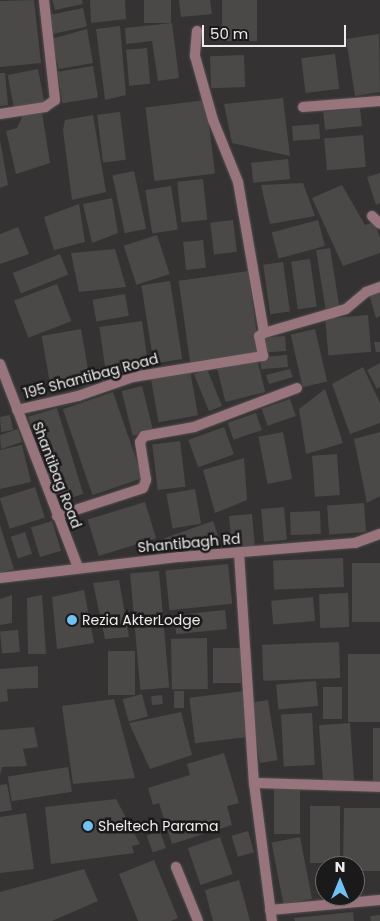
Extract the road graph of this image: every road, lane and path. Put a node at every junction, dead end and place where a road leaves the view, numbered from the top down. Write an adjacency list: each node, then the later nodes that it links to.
1 (44, 0): 5 (street)
2 (197, 31): 9 (street)
3 (380, 101): 4 (street)
4 (303, 107)
5 (0, 114)
6 (372, 216): 7 (street)
7 (380, 224)
8 (380, 287): 9 (street)
9 (264, 333): 12 (street, 195 Shantibag Road)
10 (0, 364): 12 (street, Shantibag Road)
11 (297, 388): 13 (street)
12 (17, 410): 13 (street, Shantibag Road)
13 (57, 516): 16 (street, Shantibag Road)
14 (380, 534): 15 (street, Shantibagh Rd)
15 (239, 553): 16 (street, Shantibagh Rd); 18 (street)
16 (78, 567): 17 (street, Shantibagh Rd)
17 (0, 578)
18 (254, 783): 19 (street); 22 (street)
19 (380, 787)
20 (176, 867): 23 (street)
21 (380, 900): 22 (street)
22 (271, 916)
23 (198, 921)

